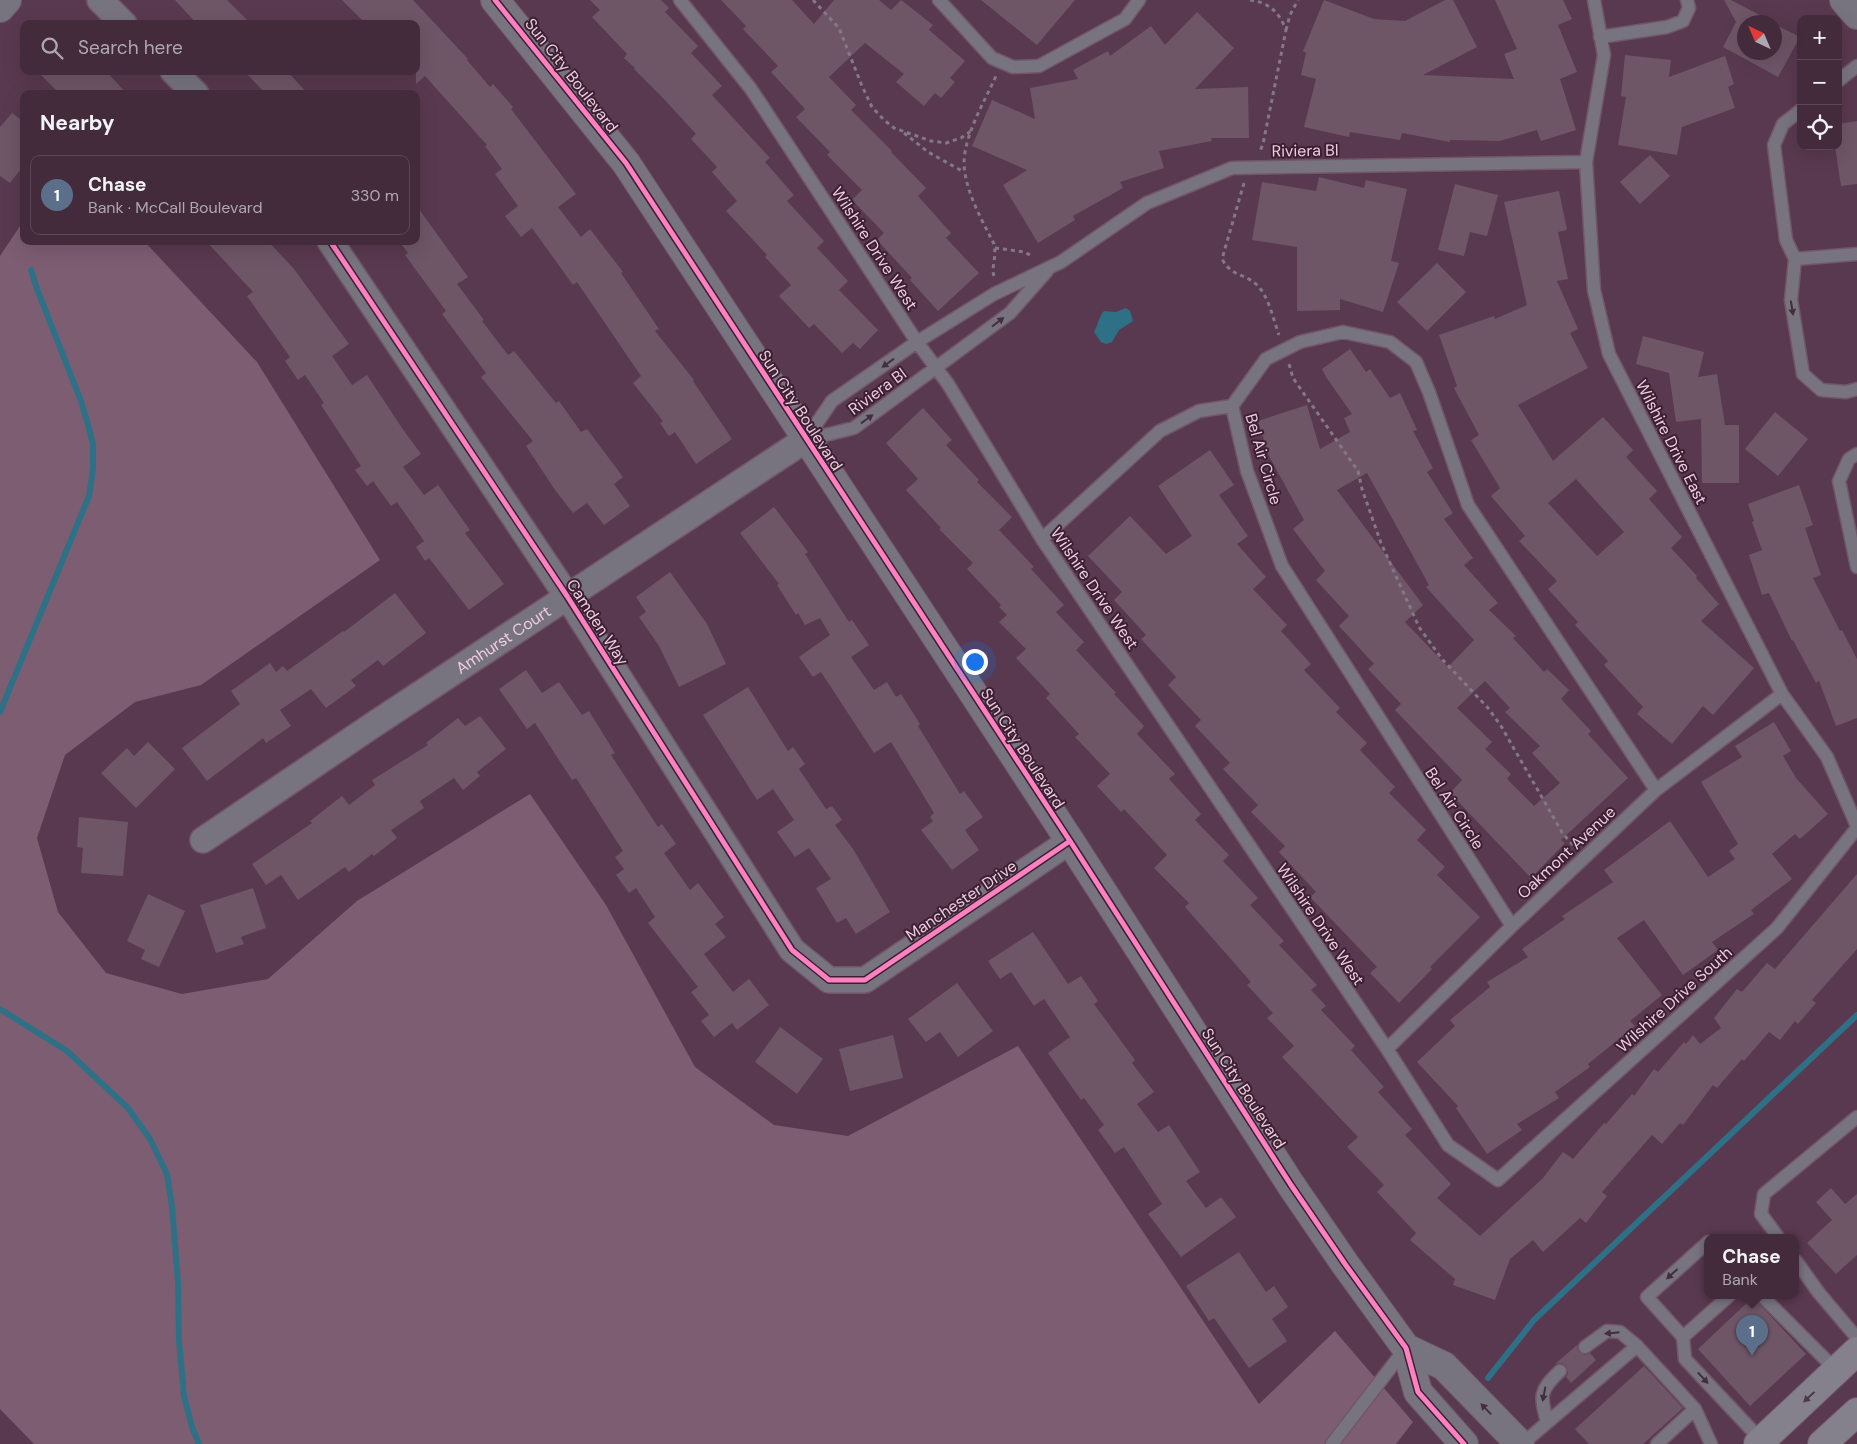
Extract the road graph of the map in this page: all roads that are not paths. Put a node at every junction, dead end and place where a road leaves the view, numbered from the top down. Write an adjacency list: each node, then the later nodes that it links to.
1 (7, 0): 10 (street)
2 (100, 0): 12 (street)
3 (495, 0): 28 (street, Sun City Boulevard)
4 (680, 0): 24 (lane, Wilshire Drive West)
5 (939, 0): 6 (lane)
6 (1139, 0)
7 (1596, 0): 13 (lane, Wilshire Drive East)
8 (1687, 0): 13 (lane)
9 (1844, 0): 11 (street)
10 (0, 8)
11 (1857, 15)
12 (120, 20)
13 (1600, 37): 19 (lane, Wilshire Drive East)
14 (1857, 66): 16 (lane)
15 (177, 75): 17 (street)
16 (1842, 77)
17 (192, 90)
18 (1797, 113): 22 (lane)
19 (1586, 162): 23 (lane, Riviera Bl); 33 (lane, Wilshire Drive East)
20 (333, 245): 32 (street, Camden Way)
21 (1857, 254): 22 (lane)
22 (1795, 259): 26 (lane, one-way to 26)
23 (1050, 268): 24 (lane, Riviera Bl); 25 (lane, Riviera Bl, one-way to 23)
24 (917, 342): 25 (lane, Wilshire Drive West); 28 (lane, Riviera Bl, one-way to 28)
25 (936, 368): 28 (lane, Riviera Bl, one-way to 25); 30 (lane, Wilshire Drive West)
26 (1857, 389)
27 (1232, 406): 30 (lane); 34 (lane, Bel Air Circle); 38 (lane, Bel Air Circle)
28 (805, 440): 32 (street, Amhurst Court); 37 (street, Sun City Boulevard)
29 (1857, 454): 31 (lane)
30 (1042, 539): 40 (lane, Wilshire Drive West)
31 (1857, 567)
32 (567, 596): 36 (street, Amhurst Court); 39 (street, Camden Way)
33 (1782, 694): 34 (lane, Oakmont Avenue); 35 (lane, Wilshire Drive East)
34 (1656, 790): 38 (lane, Oakmont Avenue)
35 (1857, 827): 42 (lane, Wilshire Drive South)
36 (203, 840)
37 (1070, 841): 39 (street, Manchester Drive); 52 (street, Sun City Boulevard)
38 (1512, 926): 40 (lane, Oakmont Avenue)
39 (866, 980)
40 (1386, 1049): 42 (lane, Wilshire Drive West)
41 (1856, 1120): 43 (lane)
42 (1498, 1180)
43 (1776, 1234)
44 (1704, 1246): 48 (lane, one-way to 48)
45 (1799, 1265): 49 (lane)
46 (1726, 1299): 48 (lane)
47 (1765, 1299): 54 (lane)
48 (1683, 1337): 59 (lane, one-way to 59)
49 (1857, 1338)
50 (1637, 1346): 51 (lane, one-way to 51); 56 (lane); 58 (lane)
51 (1585, 1347)
52 (1406, 1348): 60 (lane); 61 (street, Sun City Boulevard); 62 (street, Sun City Boulevard, one-way to 52)
53 (1857, 1352): 54 (main road)
54 (1837, 1370): 59 (main road, one-way to 59)
55 (1560, 1371): 58 (lane, one-way to 58)
56 (1695, 1409): 63 (lane); 64 (lane)
57 (1855, 1417): 65 (main road)
58 (1547, 1422): 62 (lane)
59 (1760, 1442)
60 (1332, 1444)
61 (1464, 1444)
62 (1521, 1444)
63 (1657, 1444)
64 (1710, 1444)
65 (1822, 1444)

